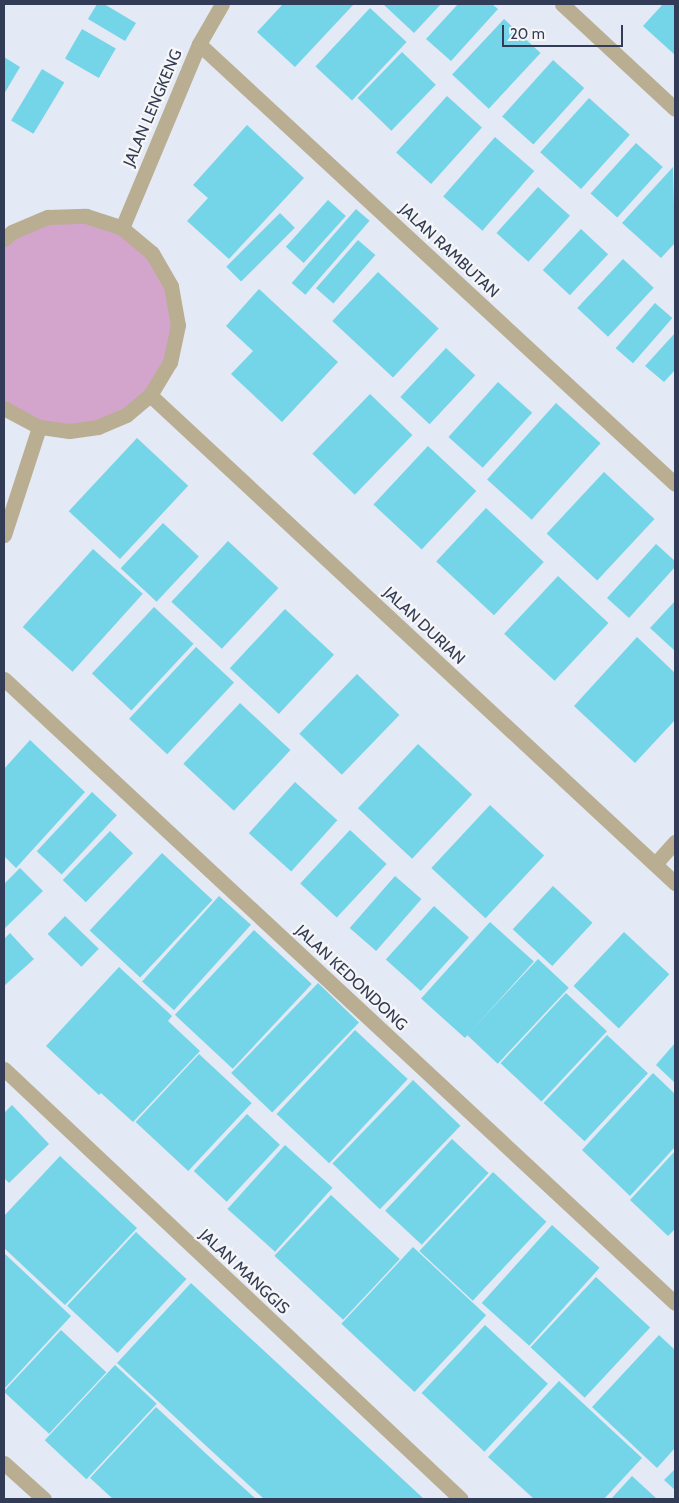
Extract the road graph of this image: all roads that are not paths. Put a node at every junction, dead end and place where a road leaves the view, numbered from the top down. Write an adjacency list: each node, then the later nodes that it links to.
1 (222, 4): 3 (street, JALAN LENGKENG)
2 (562, 4): 4 (street)
3 (199, 44): 5 (street, JALAN LENGKENG); 10 (street, JALAN RAMBUTAN)
4 (675, 109)
5 (122, 228): 6 (street); 7 (street)
6 (4, 239)
7 (150, 395): 9 (street); 14 (street, JALAN DURIAN)
8 (4, 408): 9 (street)
9 (39, 427): 11 (street)
10 (675, 484)
11 (4, 535)
12 (4, 679): 17 (street, JALAN KEDONDONG)
13 (675, 842): 14 (street)
14 (655, 864): 15 (street, JALAN DURIAN)
15 (675, 883)
16 (4, 1069): 20 (street, JALAN MANGGIS)
17 (675, 1303)
18 (4, 1463): 19 (street)
19 (44, 1499)
20 (461, 1499)

